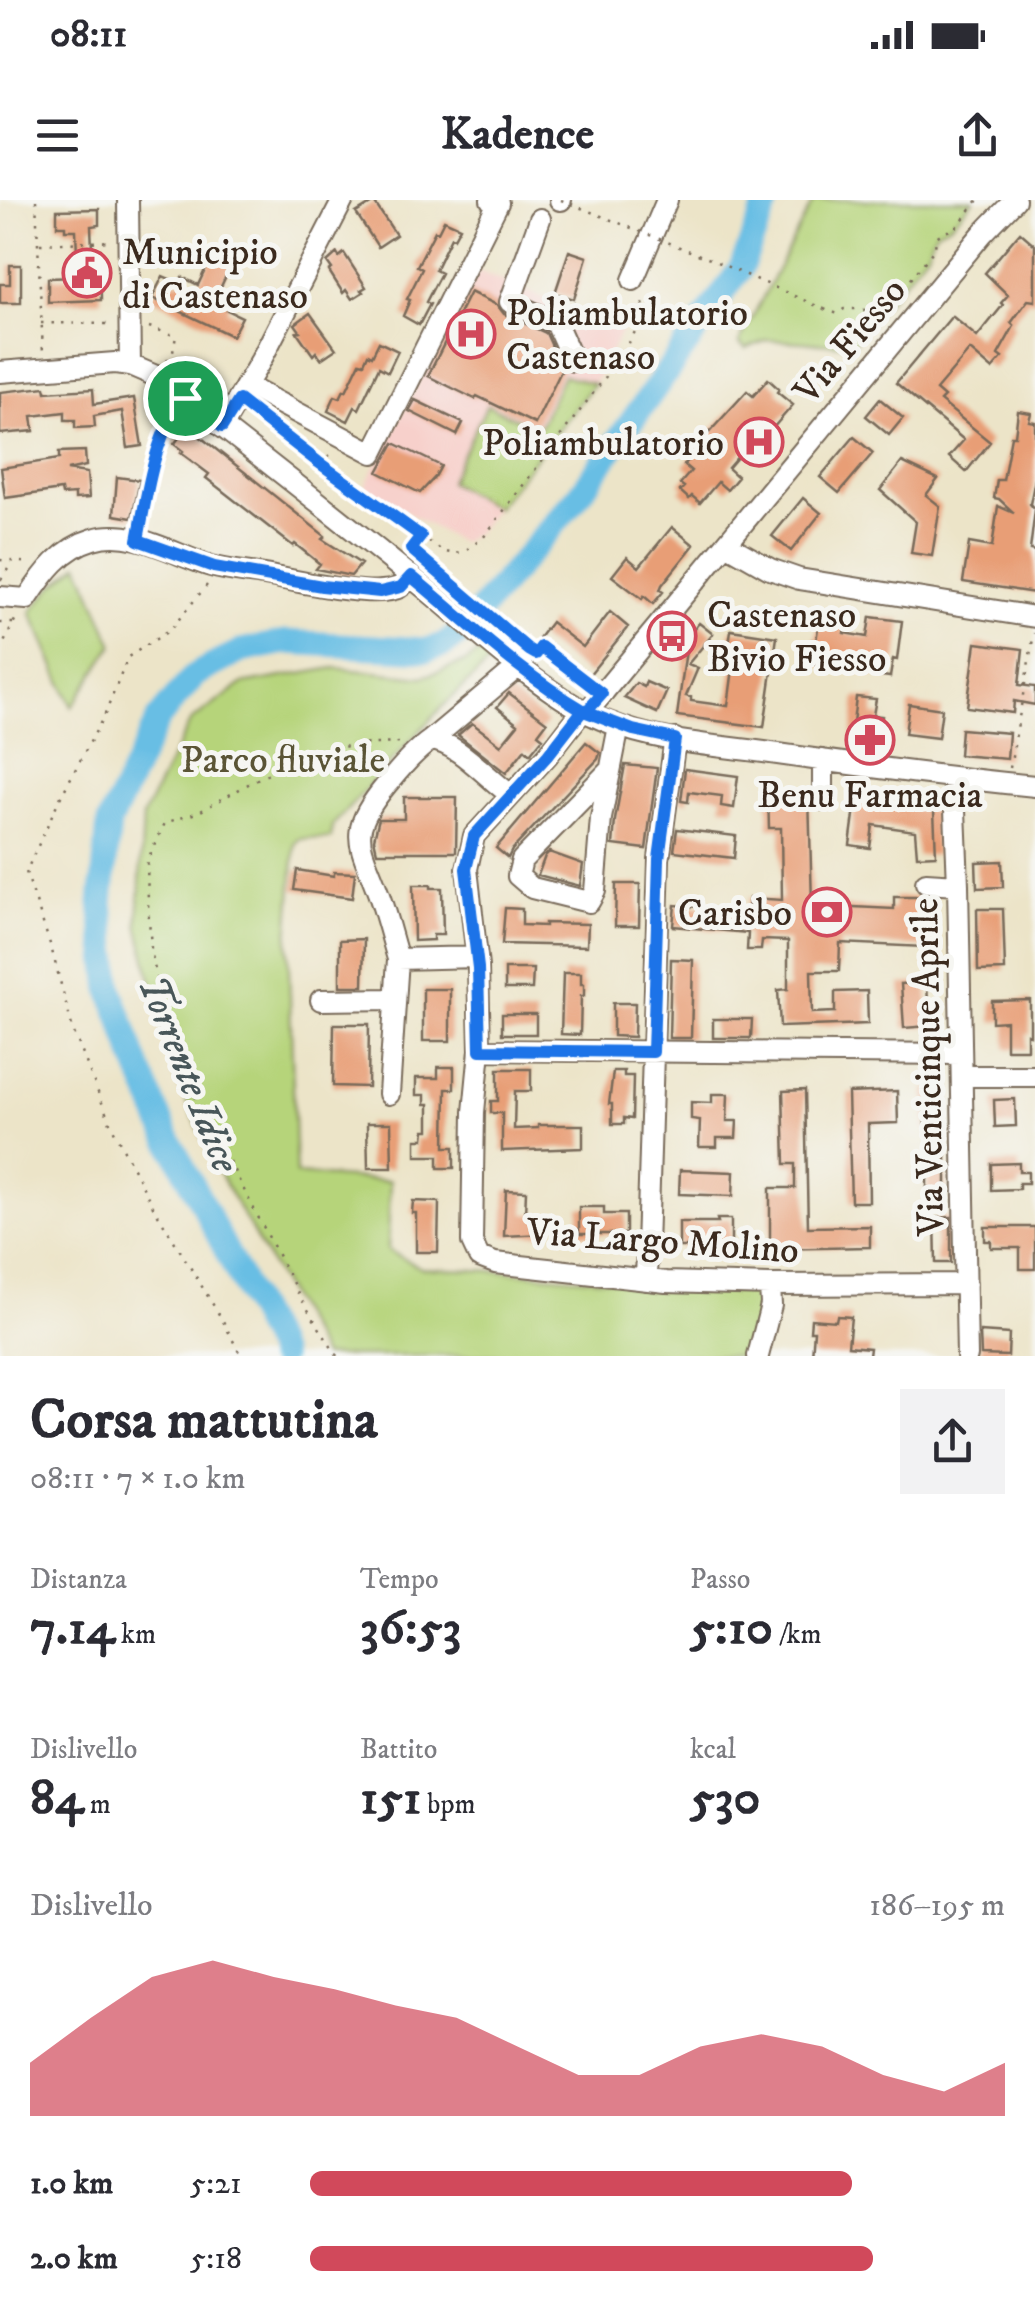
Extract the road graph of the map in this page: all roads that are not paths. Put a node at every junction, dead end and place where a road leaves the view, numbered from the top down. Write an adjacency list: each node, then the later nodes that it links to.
1 (128, 200): 9 (street)
2 (343, 200): 11 (street)
3 (666, 200): 7 (street)
4 (1015, 200): 13 (street, Via Fiesso)
5 (495, 201): 11 (street)
6 (540, 220): 8 (street)
7 (633, 280)
8 (573, 360)
9 (130, 365): 10 (street); 12 (street)
10 (0, 372)
11 (243, 393): 12 (street)
12 (222, 427): 14 (street)
13 (726, 544): 16 (street); 18 (street, Via Fiesso)
14 (405, 571): 15 (street); 17 (street)
15 (0, 597)
16 (1035, 616)
17 (521, 659): 18 (street); 21 (street)
18 (585, 711): 19 (street); 26 (street, Via Largo Molino)
19 (619, 726): 20 (street); 23 (street)
20 (675, 739): 22 (street); 35 (street)
21 (431, 740): 26 (street); 31 (street)
22 (823, 760): 24 (street); 27 (street)
23 (609, 771): 23 (street)
24 (956, 778): 25 (street); 29 (street, Via Venticinque Aprile)
25 (1035, 786)
26 (511, 795): 30 (street, Via Largo Molino)
27 (824, 800)
28 (926, 883): 29 (street)
29 (958, 885): 36 (street, Via Venticinque Aprile)
30 (477, 957): 31 (street); 34 (street, Via Largo Molino)
31 (398, 959): 32 (street)
32 (395, 999): 33 (street); 39 (street)
33 (321, 1000)
34 (480, 1050): 35 (street); 40 (street, Via Largo Molino)
35 (653, 1052): 36 (street); 40 (street)
36 (962, 1054): 37 (street, Via Venticinque Aprile)
37 (962, 1076): 38 (street); 41 (street, Via Venticinque Aprile)
38 (1035, 1076)
39 (389, 1094)
40 (646, 1280): 42 (street, Via Largo Molino)
41 (966, 1284): 42 (street, Via Largo Molino); 44 (street, Via Venticinque Aprile)
42 (770, 1286): 43 (street)
43 (758, 1356)
44 (967, 1356)

